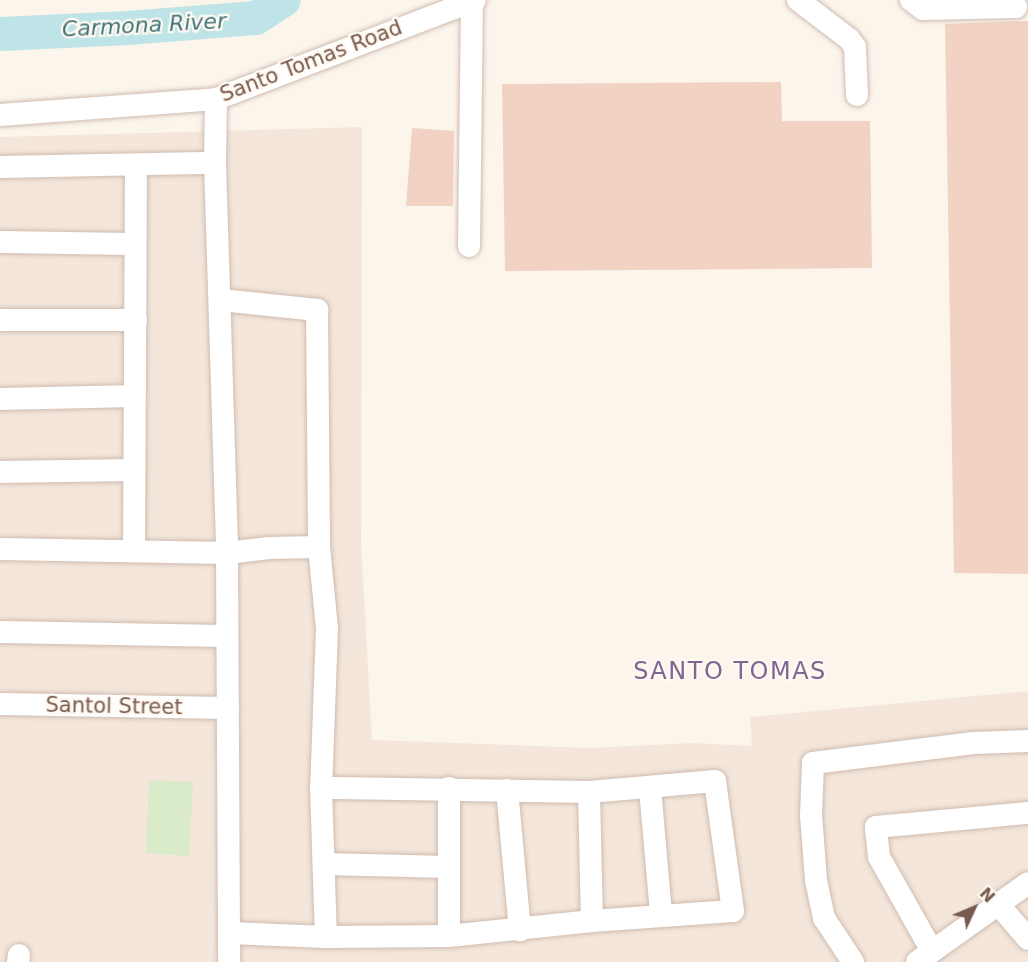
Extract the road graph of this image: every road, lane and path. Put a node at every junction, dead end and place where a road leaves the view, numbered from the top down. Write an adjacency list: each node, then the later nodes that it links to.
1 (798, 0): 6 (street)
2 (911, 0): 5 (street)
3 (474, 1): 4 (street, Santo Tomas Road); 14 (street)
4 (439, 6): 7 (street, Santo Tomas Road)
5 (1016, 7)
6 (857, 95)
7 (216, 99): 8 (street, Santo Tomas Road); 9 (street)
8 (0, 115)
9 (215, 163): 10 (street); 15 (street)
10 (136, 165): 11 (street); 13 (street)
11 (0, 168)
12 (0, 242): 13 (street)
13 (134, 244): 17 (street)
14 (469, 246)
15 (221, 300): 22 (street); 25 (street)
16 (0, 320): 17 (street)
17 (136, 320): 18 (street)
18 (134, 396): 19 (street); 20 (street)
19 (0, 399)
20 (134, 470): 21 (street); 24 (street)
21 (0, 472)
22 (318, 547): 25 (street); 31 (street)
23 (0, 549): 24 (street)
24 (134, 551): 25 (street)
25 (227, 553): 27 (street)
26 (0, 632): 27 (street)
27 (227, 636): 29 (street)
28 (0, 704): 29 (street, Santol Street)
29 (228, 708): 44 (street)
30 (1028, 741): 50 (street)
31 (321, 788): 32 (street); 37 (street)
32 (449, 788): 34 (street); 38 (street)
33 (650, 788): 35 (street); 41 (street); 41 (street)
34 (507, 790): 35 (street); 43 (street)
35 (589, 792): 42 (street)
36 (1028, 813): 48 (street)
37 (324, 864): 38 (street); 46 (street)
38 (448, 867): 45 (street)
39 (1028, 884): 40 (street)
40 (998, 904): 47 (street); 48 (street)
41 (661, 915): 42 (street)
42 (592, 921): 43 (street)
43 (520, 930): 45 (street)
44 (230, 933): 46 (street); 49 (street)
45 (449, 936): 46 (street)
46 (326, 937)
47 (1028, 939)
48 (925, 957)
49 (229, 962)
50 (853, 962)

